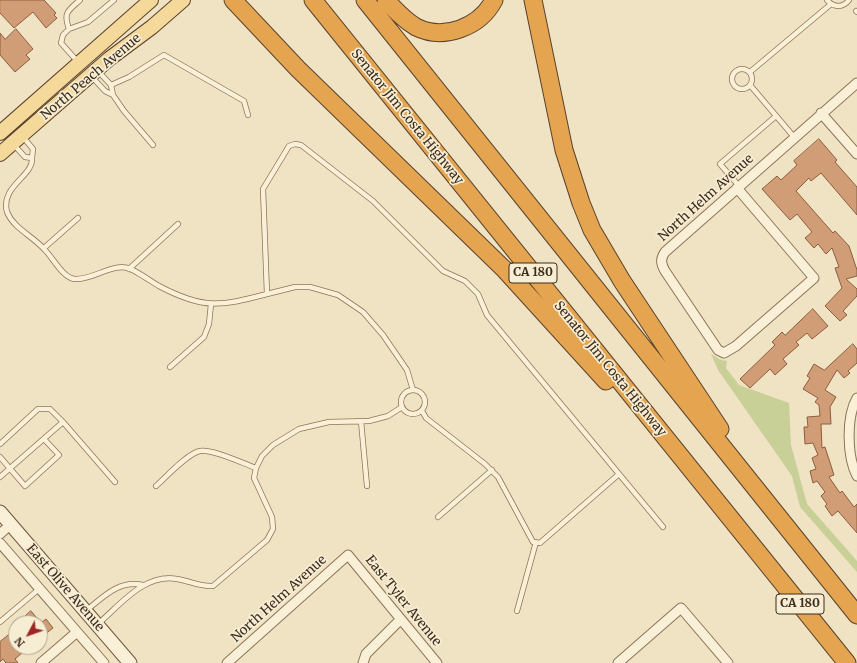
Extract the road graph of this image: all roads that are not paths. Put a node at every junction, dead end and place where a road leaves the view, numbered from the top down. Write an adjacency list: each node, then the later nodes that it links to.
1 (80, 0): 14 (lane)
2 (114, 0): 14 (lane)
3 (151, 0): 15 (main road, North Peach Avenue)
4 (183, 0): 18 (main road, North Peach Avenue)
5 (233, 0): 68 (highway)
6 (313, 0): 68 (highway, Senator Jim Costa Highway / CA 180)
7 (365, 0): 62 (highway, CA 180)
8 (386, 0): 9 (highway)
9 (494, 0)
10 (533, 0): 62 (highway)
11 (827, 0): 13 (lane)
12 (849, 0): 13 (lane)
13 (831, 4): 17 (lane)
14 (69, 29): 16 (lane)
15 (117, 30): 16 (main road, North Peach Avenue); 18 (main road)
16 (79, 63): 23 (main road); 27 (main road, North Peach Avenue)
17 (750, 72): 21 (lane); 21 (lane)
18 (94, 73): 20 (lane); 22 (lane); 23 (main road, North Peach Avenue)
19 (857, 83): 24 (street, North Helm Avenue)
20 (111, 85): 22 (lane); 25 (lane)
21 (750, 85): 26 (lane)
22 (114, 95): 30 (lane)
23 (54, 108): 29 (main road, North Peach Avenue)
24 (822, 113): 28 (street, North Helm Avenue); 32 (street)
25 (248, 115)
26 (776, 116): 28 (lane); 34 (lane)
27 (0, 133)
28 (794, 137): 34 (street, North Helm Avenue)
29 (17, 139): 31 (main road, North Peach Avenue); 33 (lane); 33 (lane)
30 (153, 145)
31 (0, 154)
32 (857, 154)
33 (32, 158): 37 (lane)
34 (738, 187): 34 (street, North Helm Avenue)
35 (78, 218): 37 (lane)
36 (178, 224): 38 (lane)
37 (44, 248): 38 (lane)
38 (128, 268): 40 (lane)
39 (267, 294): 40 (lane); 42 (lane); 54 (lane)
40 (211, 304): 41 (lane)
41 (170, 367)
42 (413, 390): 44 (lane); 45 (lane)
43 (857, 398): 55 (street)
44 (402, 407): 45 (lane); 46 (lane)
45 (422, 411): 53 (lane)
46 (361, 421): 52 (lane); 59 (lane)
47 (63, 422): 48 (lane); 49 (lane); 57 (lane)
48 (44, 439): 51 (lane); 51 (lane)
49 (0, 444)
50 (0, 457): 51 (lane)
51 (10, 468): 56 (lane)
52 (256, 468): 58 (lane); 70 (lane)
53 (492, 470): 61 (lane); 66 (lane)
54 (619, 474): 64 (lane); 66 (lane)
55 (857, 476)
56 (0, 477)
57 (116, 482)
58 (156, 486)
59 (366, 486)
60 (0, 512): 63 (main road, East Olive Avenue)
61 (438, 517)
62 (782, 523): 74 (highway, CA 180)
63 (11, 524): 65 (street); 72 (main road, East Olive Avenue)
64 (663, 526)
65 (0, 534)
66 (536, 542): 73 (lane)
67 (0, 543): 71 (street)
68 (753, 546): 87 (highway, Senator Jim Costa Highway / CA 180)
69 (348, 555): 75 (street, East Tyler Avenue); 82 (street, North Helm Avenue)
70 (143, 585): 72 (lane); 77 (lane)
71 (39, 589): 76 (lane); 78 (street)
72 (85, 611): 77 (main road, East Olive Avenue)
73 (517, 611)
74 (857, 615)
75 (400, 620): 83 (street); 84 (street, East Tyler Avenue)
76 (0, 622)
77 (97, 625): 81 (main road, East Olive Avenue)
78 (77, 632): 79 (street); 80 (street)
79 (41, 663)
80 (104, 663)
81 (130, 663)
82 (227, 663)
83 (363, 663)
84 (437, 663)
85 (618, 663): 86 (street)
86 (728, 663)
87 (847, 663)

